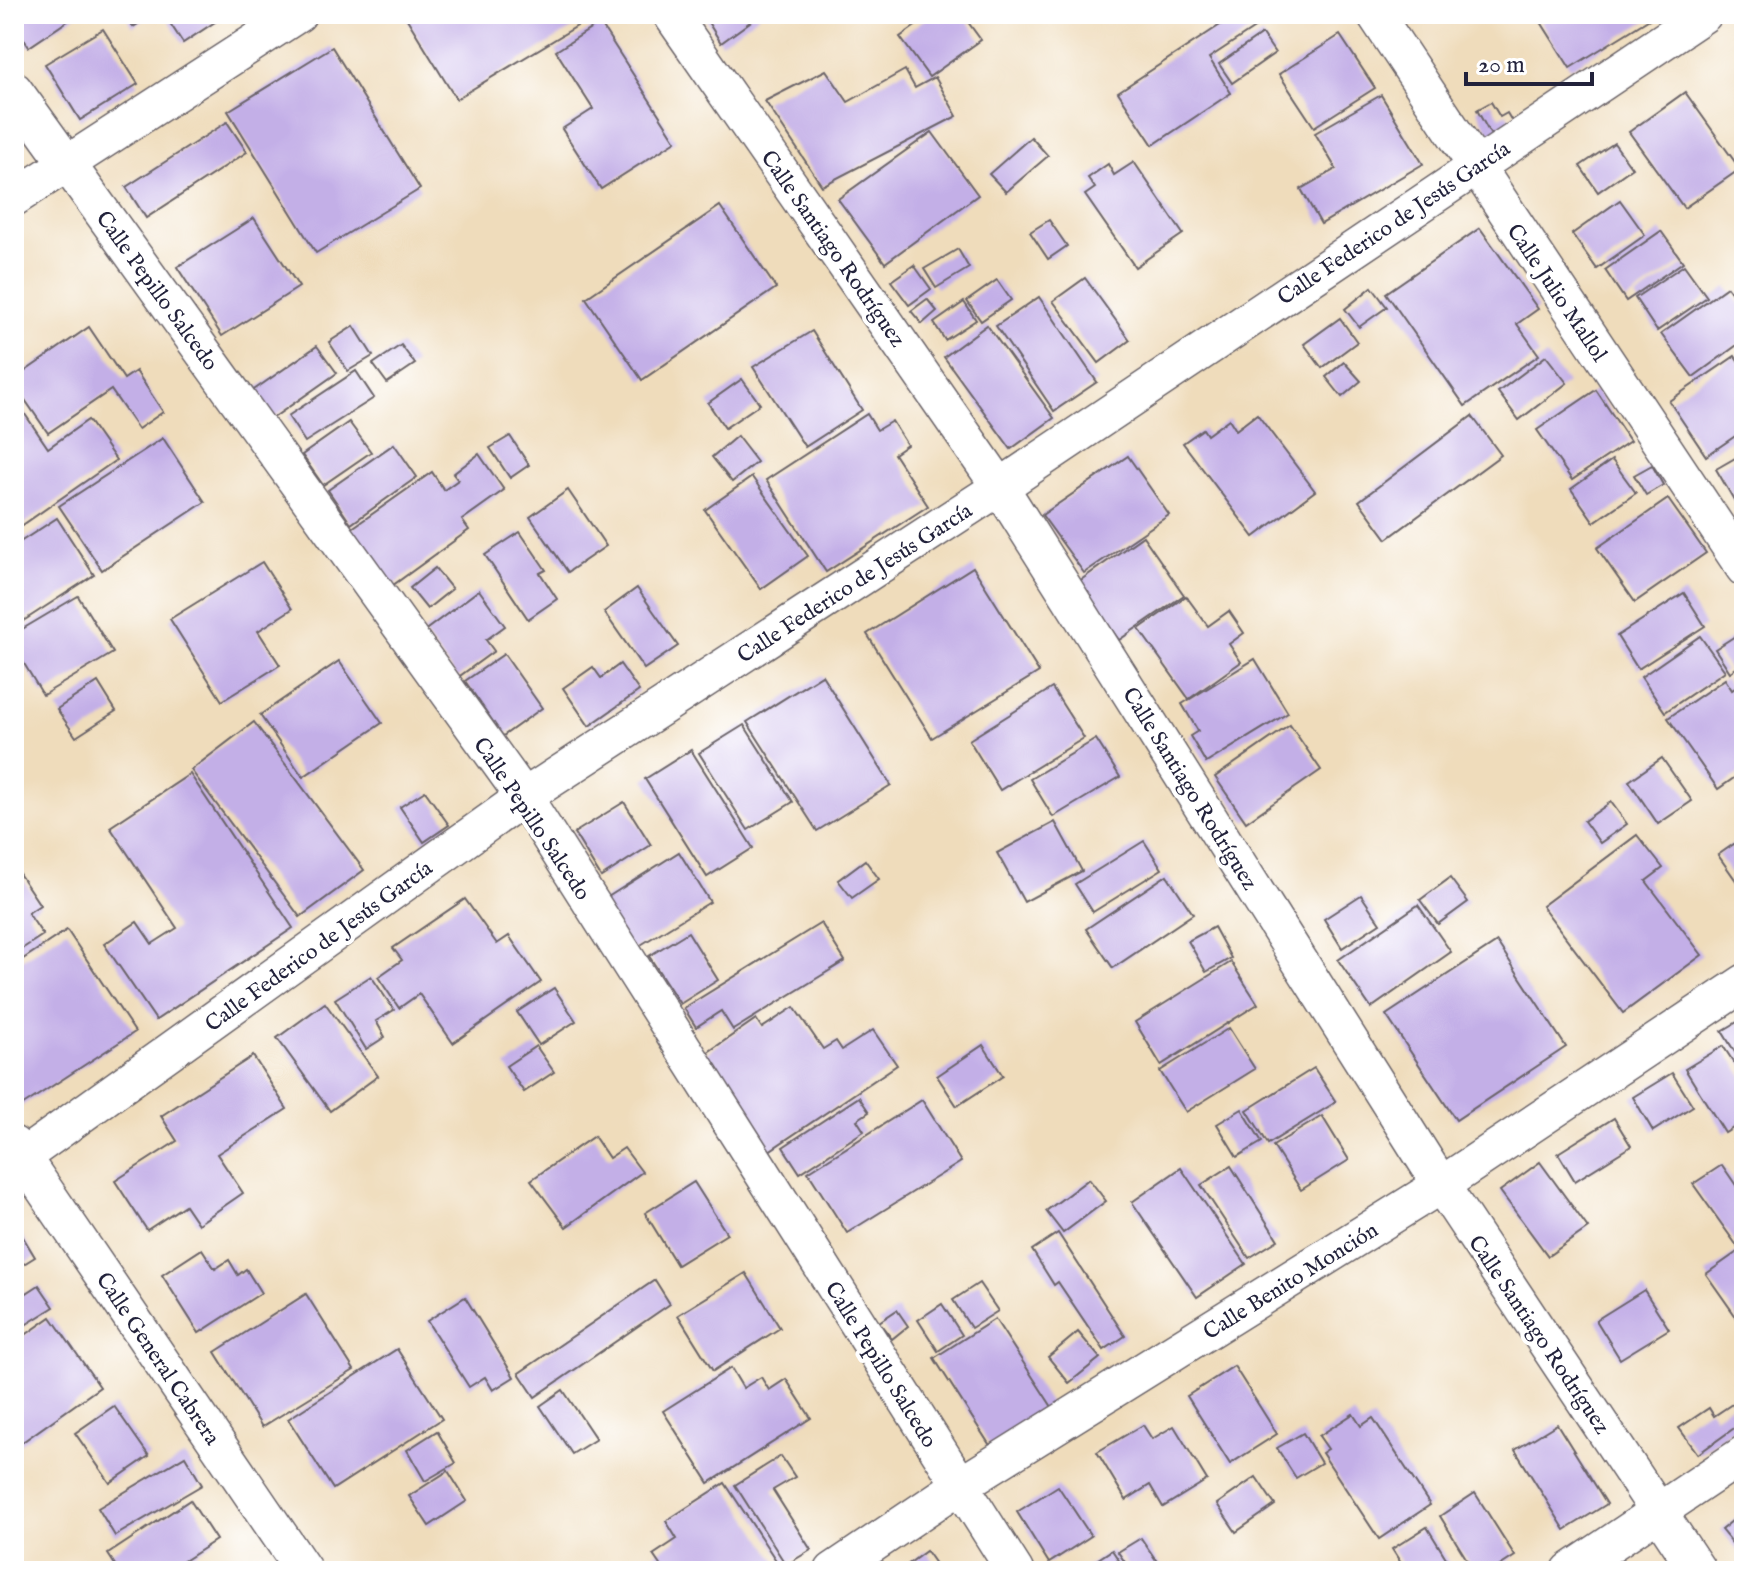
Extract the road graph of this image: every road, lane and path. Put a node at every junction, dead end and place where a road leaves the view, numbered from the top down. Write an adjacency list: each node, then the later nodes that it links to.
1 (298, 14): 6 (street)
2 (671, 14): 9 (street, Calle Santiago Rodríguez)
3 (1375, 14): 7 (street, Calle Julio Mallol)
4 (1704, 14): 7 (street, Calle Federico de Jesús García)
5 (14, 90): 6 (street, Calle Pepillo Salcedo)
6 (67, 163): 8 (street); 11 (street, Calle Pepillo Salcedo)
7 (1474, 167): 9 (street, Calle Federico de Jesús García); 10 (street, Calle Julio Mallol)
8 (14, 198)
9 (1000, 487): 11 (street, Calle Federico de Jesús García); 14 (street, Calle Santiago Rodríguez)
10 (1744, 568)
11 (524, 797): 13 (street, Calle Federico de Jesús García); 16 (street, Calle Pepillo Salcedo)
12 (1744, 983): 14 (street, Calle Benito Monción)
13 (17, 1155): 18 (street, Calle General Cabrera)
14 (1441, 1185): 16 (street, Calle Benito Monción); 17 (street, Calle Santiago Rodríguez)
15 (1744, 1454): 17 (street)
16 (959, 1486): 19 (street, Calle Benito Monción); 20 (street, Calle Pepillo Salcedo)
17 (1657, 1509): 21 (street); 22 (street, Calle Santiago Rodríguez)
18 (304, 1571)
19 (833, 1571)
20 (1015, 1571)
21 (1570, 1571)
22 (1698, 1571)

